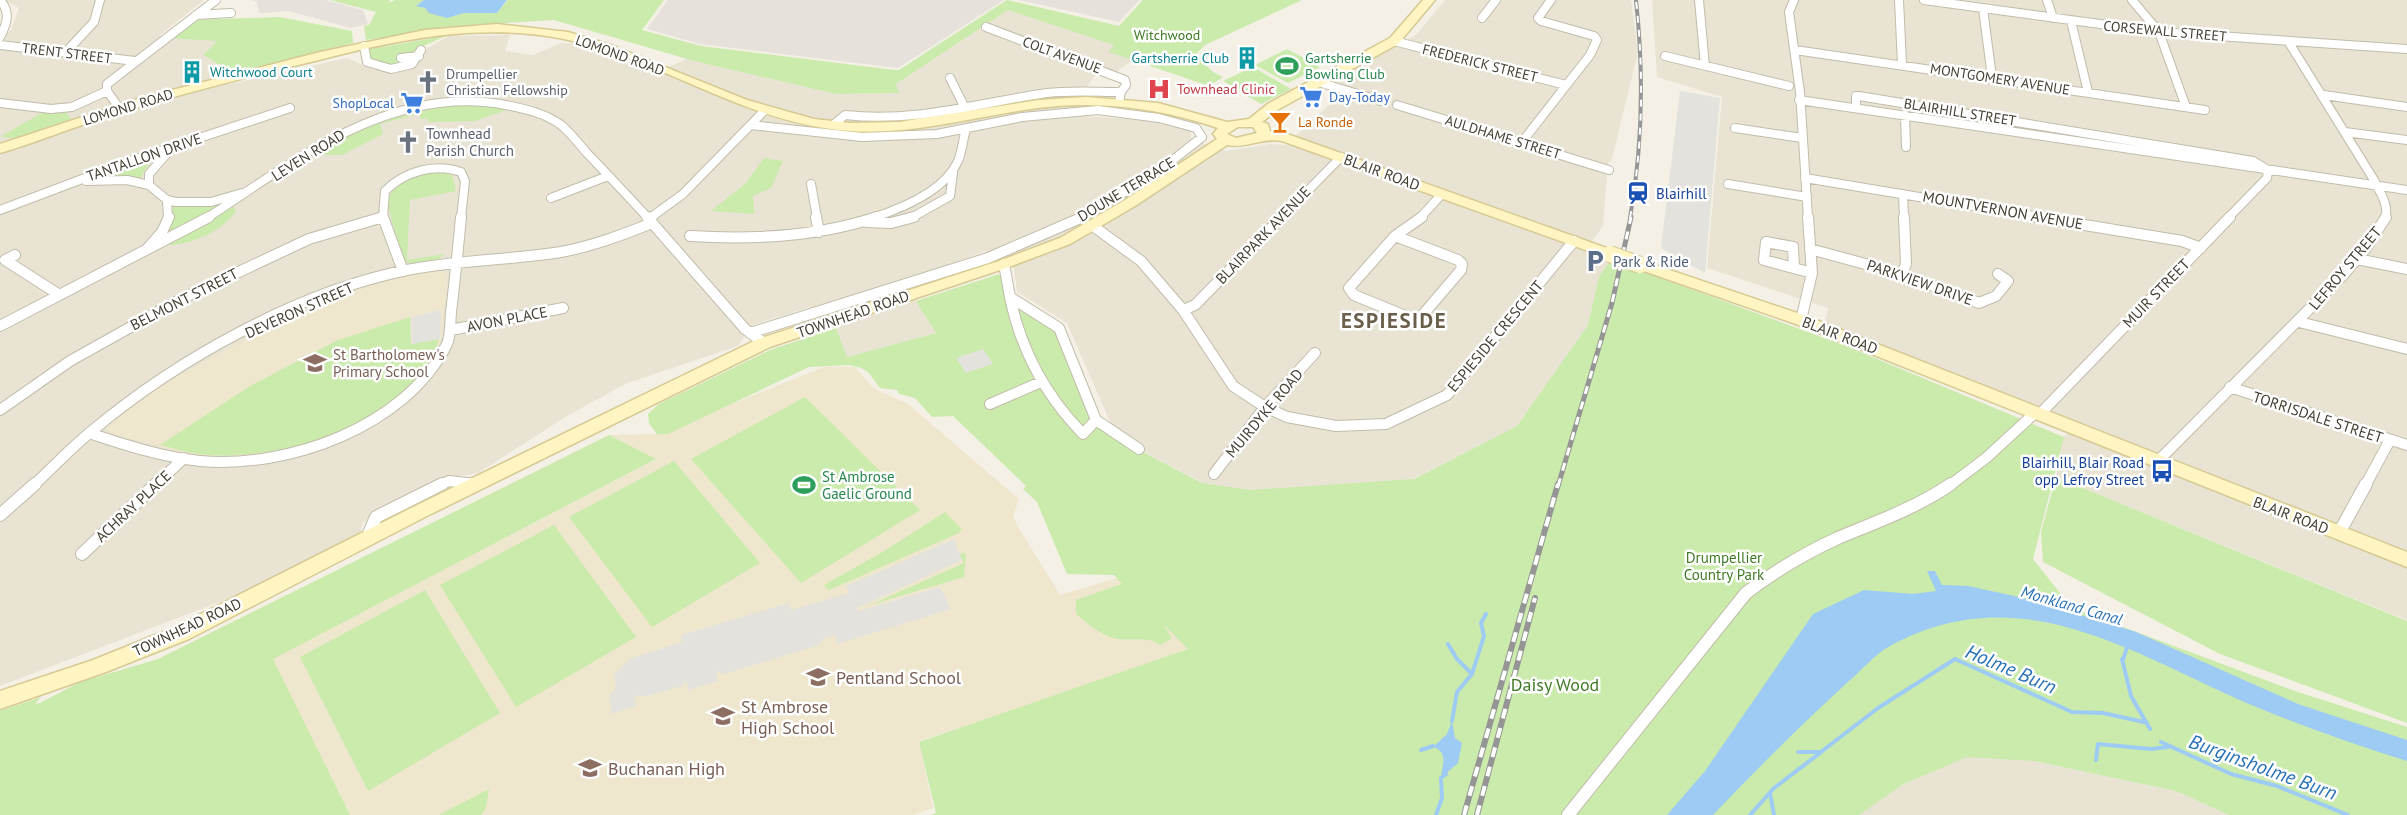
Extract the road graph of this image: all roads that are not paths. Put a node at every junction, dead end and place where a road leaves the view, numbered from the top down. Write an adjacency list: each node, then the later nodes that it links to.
1 (0, 0): 21 (street)
2 (100, 0): 28 (street)
3 (216, 0): 15 (street)
4 (1429, 0): 22 (street)
5 (1496, 0): 16 (street)
6 (1551, 0): 37 (street)
7 (1699, 0): 33 (street)
8 (1794, 0): 27 (street)
9 (1899, 0): 32 (street)
10 (1924, 0): 13 (street, CORSEWALL STREET)
11 (2047, 0): 17 (street)
12 (2132, 0): 20 (street)
13 (1983, 9): 17 (street, CORSEWALL STREET); 34 (street)
14 (231, 13): 15 (street)
15 (196, 15): 31 (street)
16 (1482, 18)
17 (2053, 18): 18 (street, CORSEWALL STREET)
18 (2071, 21): 20 (street, CORSEWALL STREET); 40 (street)
19 (986, 27): 42 (street, COLT AVENUE)
20 (2159, 32): 23 (street, CORSEWALL STREET); 49 (street)
21 (0, 37)
22 (1395, 41): 36 (street); 37 (street, FREDERICK STREET)
23 (2288, 41): 26 (street, CORSEWALL STREET); 41 (street, LEFROY STREET)
24 (0, 45): 28 (street, TRENT STREET)
25 (364, 46): 30 (street); 53 (street, LOMOND ROAD); 54 (street, LOMOND ROAD)
26 (2407, 49)
27 (1795, 50): 32 (street, MONTGOMERY AVENUE); 43 (street)
28 (67, 51): 31 (street, TRENT STREET)
29 (1665, 56): 33 (street)
30 (401, 58)
31 (135, 61): 39 (street)
32 (1902, 64): 34 (street, MONTGOMERY AVENUE)
33 (1705, 66): 38 (street)
34 (1992, 77): 40 (street, MONTGOMERY AVENUE)
35 (950, 78): 52 (street)
36 (1318, 82): 44 (street); 59 (street)
37 (1566, 85): 71 (street)
38 (1789, 86)
39 (107, 91): 46 (street); 53 (street)
40 (2088, 92): 49 (street, MONTGOMERY AVENUE)
41 (2324, 95): 50 (street); 64 (street, LEFROY STREET)
42 (1120, 97): 52 (street, LOMOND ROAD); 56 (street, LOMOND ROAD); 65 (street, LOMOND ROAD)
43 (1799, 100): 48 (street, BLAIRHILL STREET); 69 (street)
44 (1381, 101)
45 (0, 104): 46 (street)
46 (76, 105): 58 (street)
47 (1397, 105): 71 (street, AULDHAME STREET)
48 (1856, 107): 57 (street, BLAIRHILL STREET); 67 (street, BLAIRHILL STREET)
49 (2186, 107): 55 (street, MONTGOMERY AVENUE)
50 (2407, 107)
51 (290, 108): 72 (street, TANTALLON DRIVE)
52 (965, 108): 61 (street, LOMOND ROAD)
53 (120, 109): 58 (street, LOMOND ROAD)
54 (765, 110): 60 (street, DEVERON STREET); 61 (street, LOMOND ROAD)
55 (2205, 110)
56 (1020, 112): 61 (street, LOMOND ROAD); 63 (street, LOMOND ROAD); 68 (street, LOMOND ROAD)
57 (1905, 115): 67 (street, BLAIRHILL STREET); 73 (street)
58 (82, 121): 74 (street, LOMOND ROAD)
59 (1252, 123): 65 (street); 66 (street)
60 (750, 125): 63 (street, LOMOND ROAD); 95 (street, DEVERON STREET)
61 (833, 125)
62 (1735, 128): 69 (street)
63 (966, 129): 78 (street)
64 (2345, 132): 70 (street); 85 (street, LEFROY STREET)
65 (1226, 133): 66 (street, BLAIR ROAD); 97 (street, TOWNHEAD ROAD)
66 (1264, 135): 75 (street, BLAIR ROAD)
67 (2075, 135): 77 (street, BLAIRHILL STREET)
68 (1202, 137): 105 (street, DOUNE TERRACE)
69 (1803, 138): 80 (street)
70 (2407, 140)
71 (1521, 142): 76 (street, AULDHAME STREET)
72 (177, 145): 83 (street, TANTALLON DRIVE); 84 (street)
73 (1906, 147)
74 (0, 149)
75 (1341, 157): 89 (street, BLAIR ROAD); 119 (street, BLAIRPARK AVENUE)
76 (1609, 170)
77 (2268, 170): 85 (street, BLAIRHILL STREET); 102 (street, MUIR STREET)
78 (953, 173): 96 (street); 96 (street)
79 (608, 176): 86 (street, LEVEN ROAD); 91 (street); 95 (street, LEVEN ROAD)
80 (1805, 178): 88 (street, MOUNTVERNON AVENUE); 90 (street)
81 (811, 184): 98 (street)
82 (1728, 184): 90 (street)
83 (63, 185): 84 (street); 93 (street, TANTALLON DRIVE)
84 (148, 185): 92 (street)
85 (2377, 186): 87 (street, BLAIRHILL STREET); 107 (street, LEFROY STREET)
86 (253, 190): 92 (street); 104 (street, LEVEN ROAD)
87 (2407, 190)
88 (1903, 194): 102 (street, MOUNTVERNON AVENUE); 114 (street)
89 (1442, 195): 100 (street); 101 (street, BLAIR ROAD)
90 (1807, 197): 103 (street)
91 (551, 198)
92 (167, 200): 104 (street)
93 (0, 210)
94 (383, 217): 108 (street); 112 (street); 132 (street, BELMONT STREET)
95 (650, 221): 108 (street, DEVERON STREET); 124 (street, LEVEN ROAD)
96 (866, 222): 98 (street)
97 (1094, 226): 105 (street, TOWNHEAD ROAD); 119 (street, ESPIESIDE CRESCENT)
98 (819, 232): 99 (street)
99 (690, 236)
100 (1395, 236): 100 (street)
101 (1574, 240): 120 (street, BLAIR ROAD, bridge); 131 (street, ESPIESIDE CRESCENT)
102 (2200, 248): 133 (street, MUIR STREET)
103 (1810, 249): 113 (street); 114 (street, PARKVIEW DRIVE)
104 (143, 253): 116 (street, LEVEN ROAD)
105 (1016, 253): 109 (street, TOWNHEAD ROAD); 124 (street, DOUNE TERRACE)
106 (15, 255): 116 (street)
107 (2356, 259): 111 (street); 121 (street, LEFROY STREET)
108 (455, 261): 112 (street, DEVERON STREET); 123 (street)
109 (1004, 264): 117 (street); 125 (street, TOWNHEAD ROAD)
110 (1794, 268): 113 (street)
111 (2407, 269)
112 (403, 271): 135 (street, DEVERON STREET)
113 (1812, 273): 120 (street)
114 (1902, 274): 115 (street, PARKVIEW DRIVE)
115 (1998, 274)
116 (58, 294): 122 (street, LEVEN ROAD)
117 (1010, 297): 128 (street); 134 (street)
118 (563, 308): 123 (street, AVON PLACE)
119 (1183, 310): 131 (street, ESPIESIDE CRESCENT)
120 (1801, 320): 133 (street, BLAIR ROAD)
121 (2299, 322): 126 (street); 129 (street, LEFROY STREET)
122 (0, 326)
123 (452, 330): 139 (street)
124 (750, 333): 125 (street, LEVEN ROAD)
125 (764, 344): 146 (street, TOWNHEAD ROAD)
126 (2407, 349)
127 (1315, 353): 131 (street, MUIRDYKE ROAD)
128 (1041, 382): 130 (street); 134 (street)
129 (2230, 387): 136 (street, TORRISDALE STREET); 140 (street, LEFROY STREET)
130 (990, 404)
131 (1265, 408): 141 (street, MUIRDYKE ROAD)
132 (0, 410)
133 (2037, 414): 140 (street, BLAIR ROAD); 147 (street, MUIR STREET)
134 (1096, 420): 138 (street)
135 (89, 433): 139 (street); 142 (street, DEVERON STREET)
136 (2390, 440): 137 (street, TORRISDALE STREET); 143 (street)
137 (2407, 445)
138 (1138, 449)
139 (184, 458): 144 (street, ACHRAY PLACE)
140 (2157, 462): 143 (street, BLAIR ROAD)
141 (1214, 474)
142 (0, 515)
143 (2339, 533): 145 (street, BLAIR ROAD)
144 (82, 554)
145 (2407, 560)
146 (0, 700)
147 (1568, 815)

